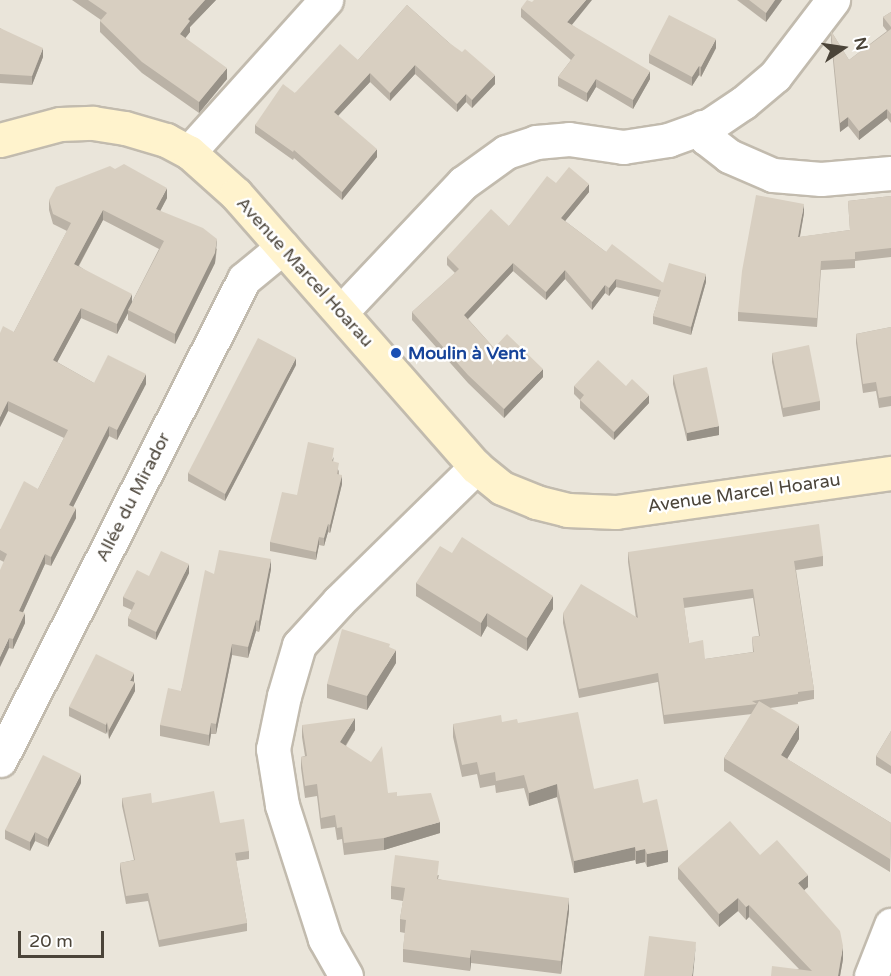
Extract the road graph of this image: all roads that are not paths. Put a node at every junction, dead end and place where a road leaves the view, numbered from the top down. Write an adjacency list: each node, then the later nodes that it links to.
1 (326, 0): 5 (street)
2 (833, 0): 3 (street)
3 (702, 127): 6 (street); 8 (street)
4 (0, 140): 5 (main road, Avenue Marcel Hoarau)
5 (189, 152): 7 (main road, Avenue Marcel Hoarau)
6 (891, 173)
7 (283, 247): 8 (main road, Avenue Marcel Hoarau); 11 (street, Allée du Mirador)
8 (341, 312): 9 (main road, Avenue Marcel Hoarau)
9 (476, 467): 10 (main road, Avenue Marcel Hoarau); 13 (street)
10 (891, 473)
11 (0, 760)
12 (891, 925): 14 (street)
13 (346, 976)
14 (871, 976)

